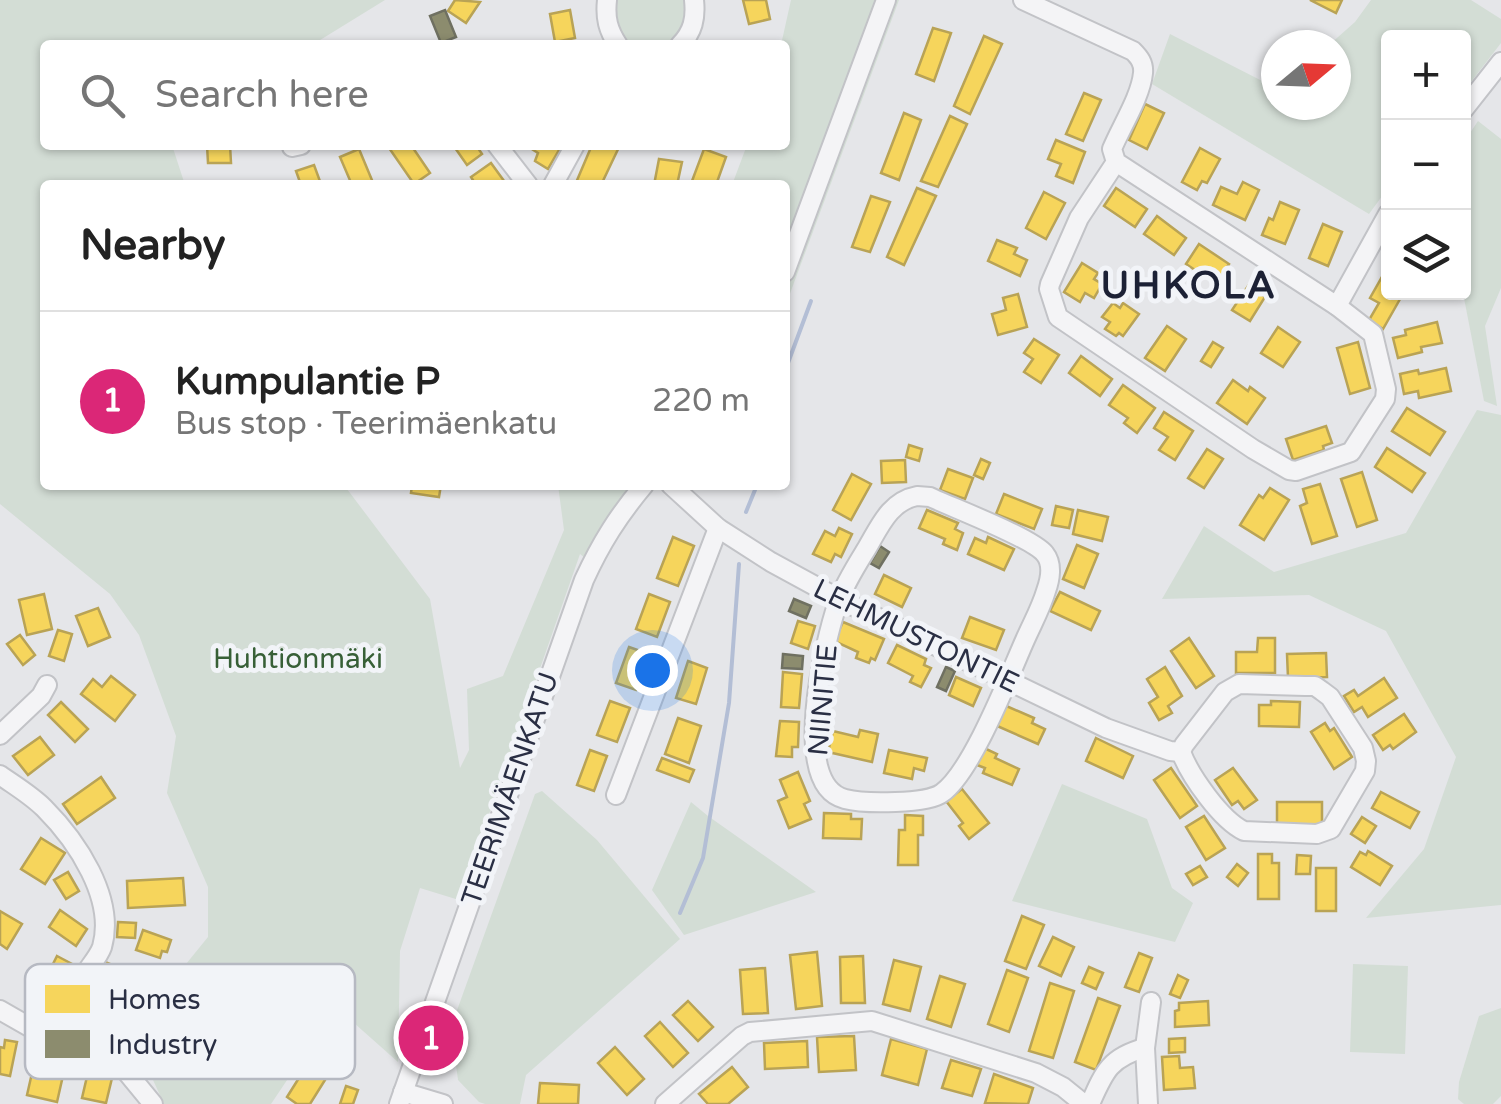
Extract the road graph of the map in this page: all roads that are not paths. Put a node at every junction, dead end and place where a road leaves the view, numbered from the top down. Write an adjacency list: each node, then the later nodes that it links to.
1 (606, 0): 5 (street)
2 (694, 0): 6 (street)
3 (886, 0): 15 (street)
4 (1023, 0): 11 (street)
5 (614, 40)
6 (684, 40)
7 (1501, 62): 8 (street)
8 (1471, 100)
9 (501, 150): 12 (street)
10 (572, 150): 13 (street)
11 (1116, 162): 16 (street); 16 (street)
12 (524, 180)
13 (555, 180)
14 (1381, 227): 16 (street)
15 (790, 259)
16 (1337, 306)
17 (640, 490): 33 (street, TEERIMÄENKATU)
18 (676, 490): 19 (street, LEHMUSTONTIE)
19 (718, 528): 20 (street, LEHMUSTONTIE); 26 (street)
20 (839, 600): 21 (street, LEHMUSTONTIE); 21 (street); 21 (street, NIINITIE)
21 (1007, 680): 24 (street, LEHMUSTONTIE)
22 (47, 685): 23 (street)
23 (0, 735)
24 (1181, 752): 24 (street)
25 (0, 775): 27 (street)
26 (616, 794)
27 (91, 964)
28 (1151, 1002): 31 (street)
29 (0, 1010): 30 (street)
30 (25, 1024)
31 (1145, 1048): 37 (street); 38 (street)
32 (132, 1079): 34 (street)
33 (401, 1098): 35 (street)
34 (153, 1104)
35 (443, 1104)
36 (665, 1104): 37 (street)
37 (1087, 1104)
38 (1148, 1104)

